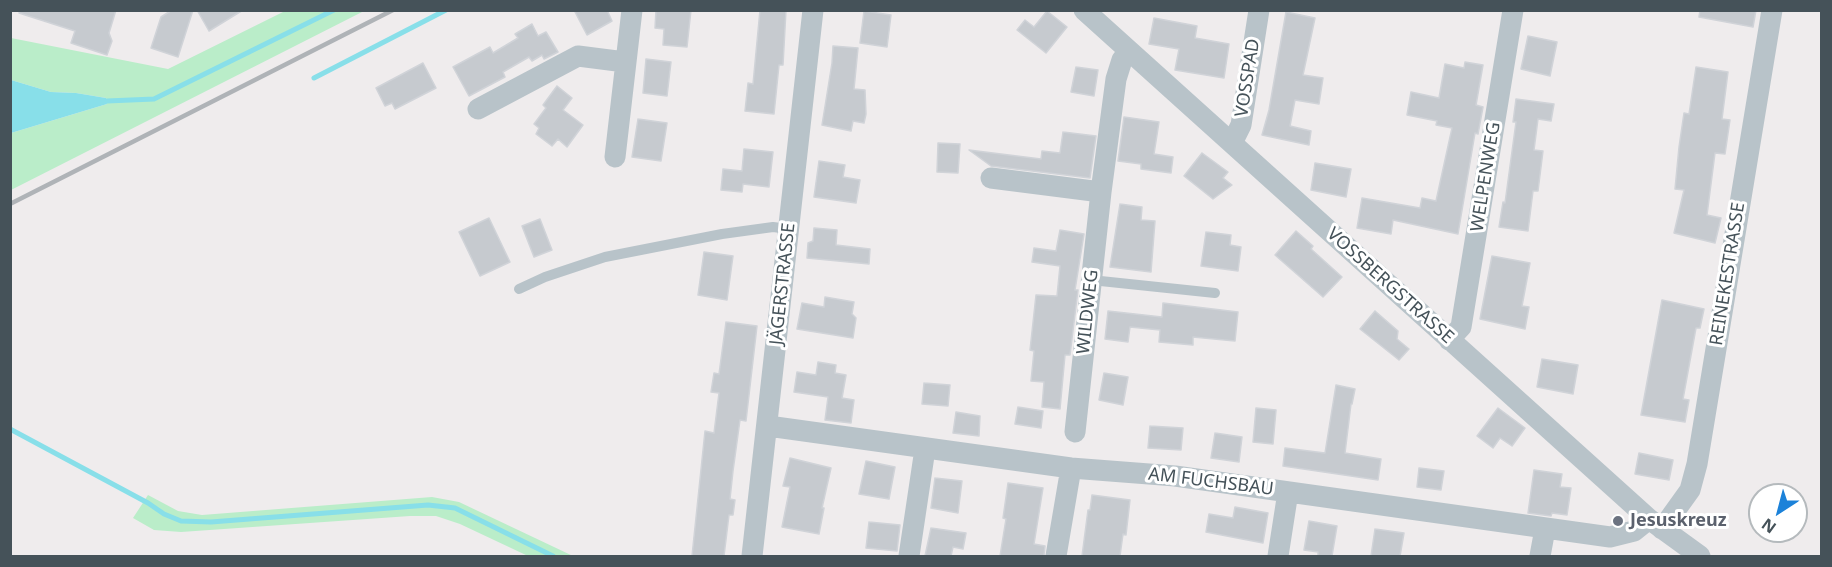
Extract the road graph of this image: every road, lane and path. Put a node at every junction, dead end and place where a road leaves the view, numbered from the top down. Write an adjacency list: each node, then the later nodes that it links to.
1 (632, 10): 8 (street)
2 (813, 10): 14 (street, JÄGERSTRASSE)
3 (1084, 10): 7 (street, VOSSBERGSTRASSE)
4 (1259, 10): 10 (street, VOSSPAD)
5 (1514, 10): 18 (street, WELPENWEG)
6 (1772, 10): 24 (street, REINEKESTRASSE)
7 (1129, 51): 10 (street, VOSSBERGSTRASSE); 13 (street, WILDWEG)
8 (626, 62): 9 (street); 11 (street)
9 (478, 109)
10 (1232, 143): 18 (street, VOSSBERGSTRASSE)
11 (615, 157)
12 (991, 178): 13 (street)
13 (1101, 192): 15 (street, WILDWEG)
14 (789, 229): 16 (lane); 19 (street, JÄGERSTRASSE)
15 (1091, 280): 17 (lane); 20 (street, WILDWEG)
16 (519, 290)
17 (1215, 293)
18 (1449, 339): 24 (street, VOSSBERGSTRASSE)
19 (768, 426): 21 (street, AM FUCHSBAU); 27 (street, JÄGERSTRASSE)
20 (1075, 432)
21 (925, 449): 22 (street, AM FUCHSBAU); 28 (street)
22 (1071, 468): 23 (street, AM FUCHSBAU); 29 (street)
23 (1288, 492): 25 (street, AM FUCHSBAU); 30 (street)
24 (1655, 524): 25 (street, AM FUCHSBAU); 26 (street, VOSSBERGSTRASSE)
25 (1545, 529): 31 (street)
26 (1692, 554)
27 (752, 556)
28 (909, 556)
29 (1056, 556)
30 (1278, 556)
31 (1540, 556)

